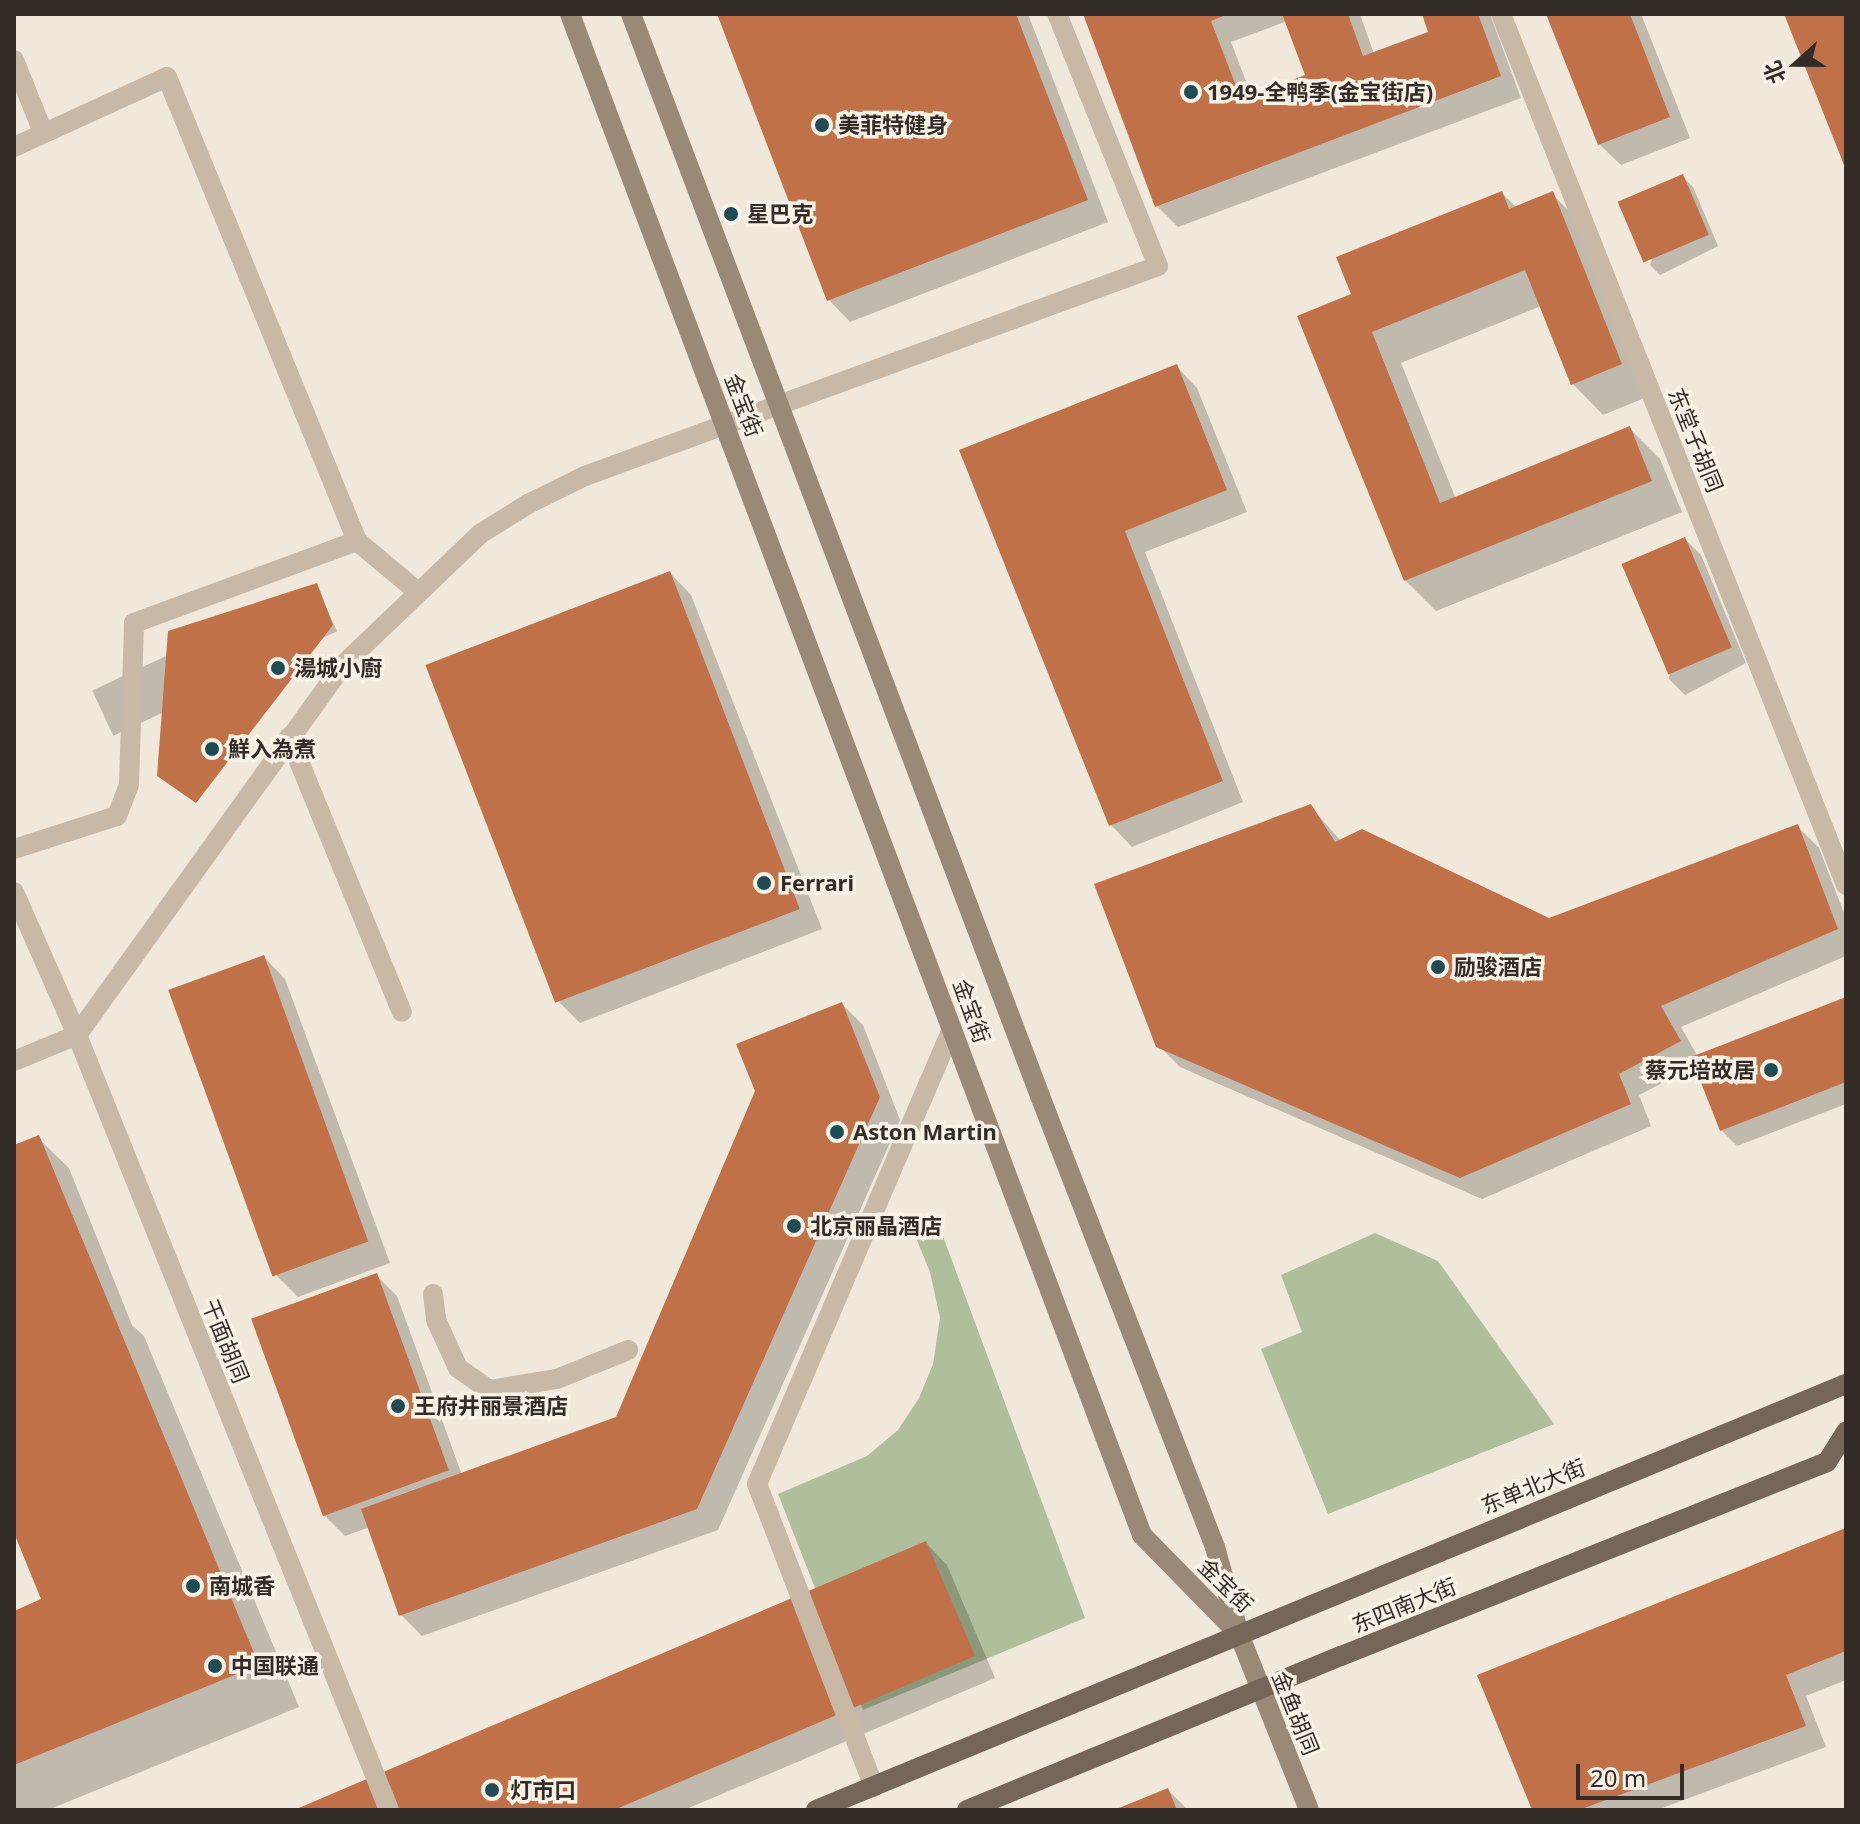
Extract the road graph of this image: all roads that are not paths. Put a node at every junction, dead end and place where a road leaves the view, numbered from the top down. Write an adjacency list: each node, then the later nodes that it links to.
1 (570, 14): 9 (main road, 金宝街)
2 (631, 14): 8 (main road, 金宝街)
3 (1057, 14): 8 (street)
4 (1501, 14): 14 (street, 东堂子胡同)
5 (14, 60): 6 (street)
6 (43, 132): 7 (street); 10 (street)
7 (14, 147)
8 (779, 404): 9 (street); 24 (main road, 金宝街)
9 (725, 423): 11 (street); 17 (main road, 金宝街)
10 (357, 541): 11 (street); 13 (street)
11 (418, 592): 12 (street)
12 (289, 737): 16 (street); 18 (street)
13 (14, 849)
14 (1846, 885)
15 (14, 892): 18 (street, 干面胡同)
16 (402, 1012)
17 (952, 1029): 24 (main road, 金宝街); 26 (street)
18 (77, 1035): 19 (street); 28 (street, 干面胡同)
19 (14, 1061)
20 (433, 1294): 21 (street)
21 (628, 1350)
22 (1846, 1384): 24 (main road, 东单北大街)
23 (1846, 1431): 25 (main road, 东四南大街)
24 (1239, 1634): 25 (main road, 金鱼胡同); 26 (main road)
25 (1260, 1689): 30 (main road, 东四南大街); 31 (main road, 金鱼胡同)
26 (874, 1787): 27 (main road)
27 (843, 1805): 29 (main road)
28 (389, 1810)
29 (816, 1810)
30 (967, 1810)
31 (1309, 1810)

